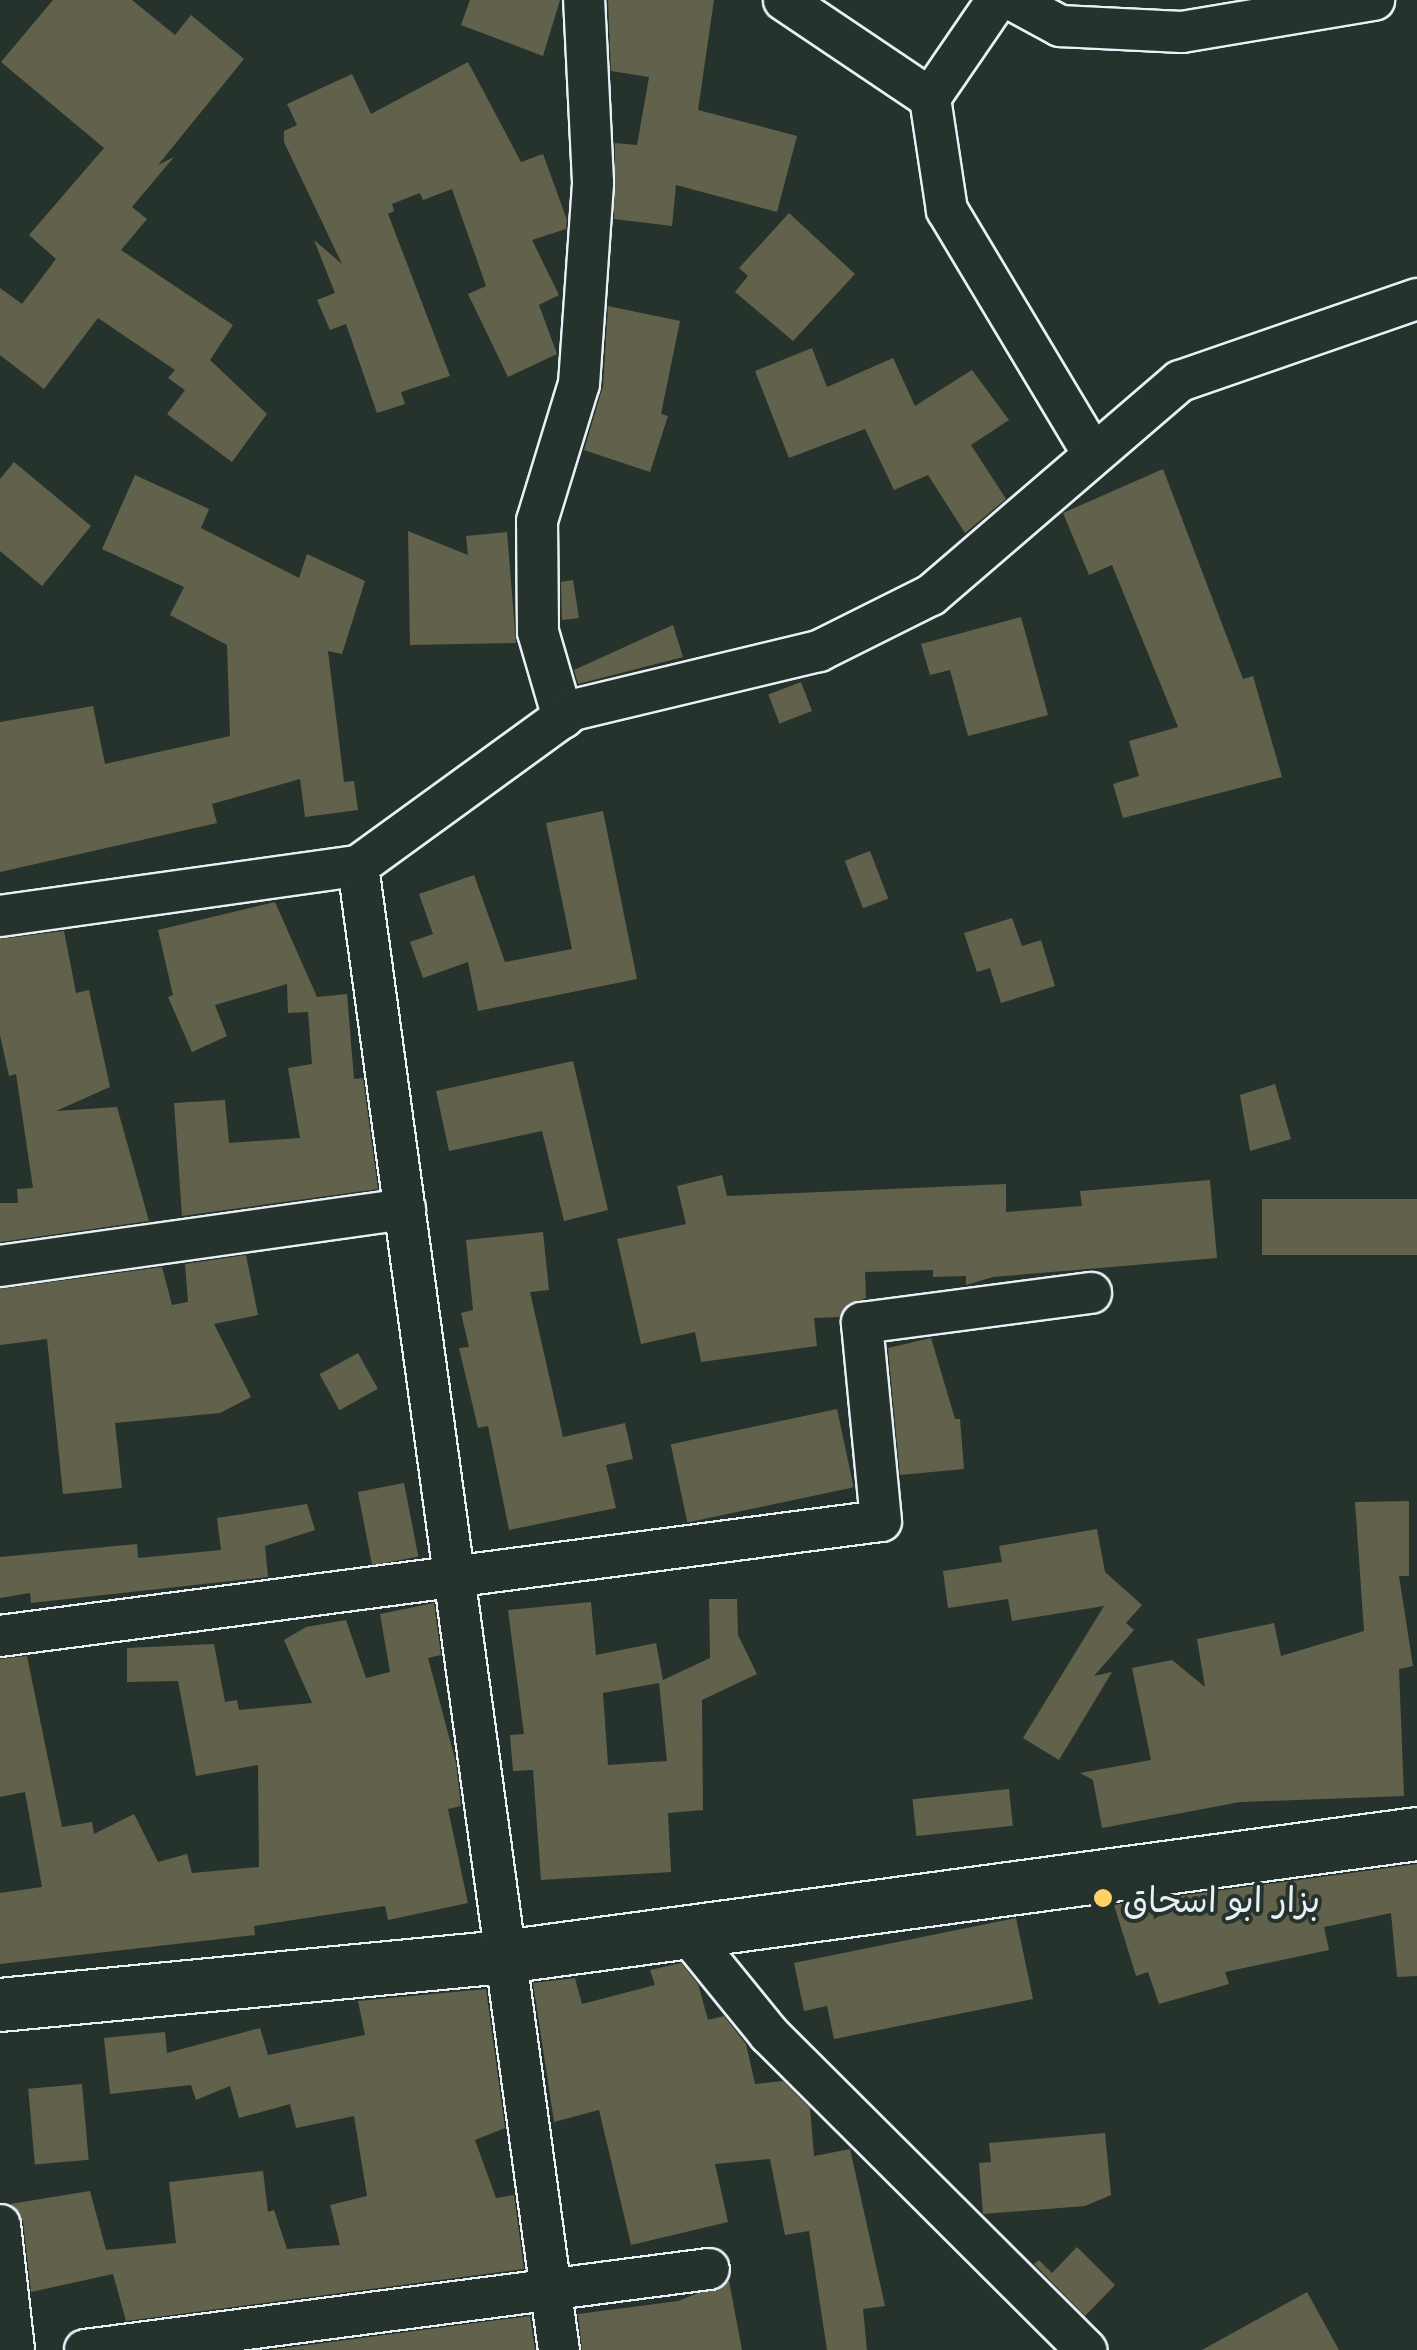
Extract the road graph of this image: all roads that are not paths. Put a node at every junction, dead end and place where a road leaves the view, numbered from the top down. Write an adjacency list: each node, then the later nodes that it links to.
1 (584, 0): 9 (street)
2 (784, 0): 6 (street)
3 (997, 0): 6 (street)
4 (1012, 0): 5 (street)
5 (1374, 0)
6 (930, 98): 8 (street)
7 (1417, 300): 8 (street)
8 (1092, 452): 9 (street)
9 (563, 718): 10 (street)
10 (358, 866): 11 (street); 12 (street)
11 (0, 916)
12 (404, 1209): 13 (street); 15 (street)
13 (0, 1266)
14 (1091, 1293): 15 (street)
15 (455, 1578): 16 (street); 19 (street)
16 (0, 1636)
17 (1417, 1834): 18 (street)
18 (686, 1933): 19 (street); 27 (street)
19 (504, 1957): 20 (street); 23 (street)
20 (0, 2005)
21 (0, 2224): 24 (street)
22 (709, 2269): 23 (street)
23 (550, 2288): 25 (street); 26 (street)
24 (14, 2350)
25 (85, 2350)
26 (559, 2350)
27 (1086, 2350)

